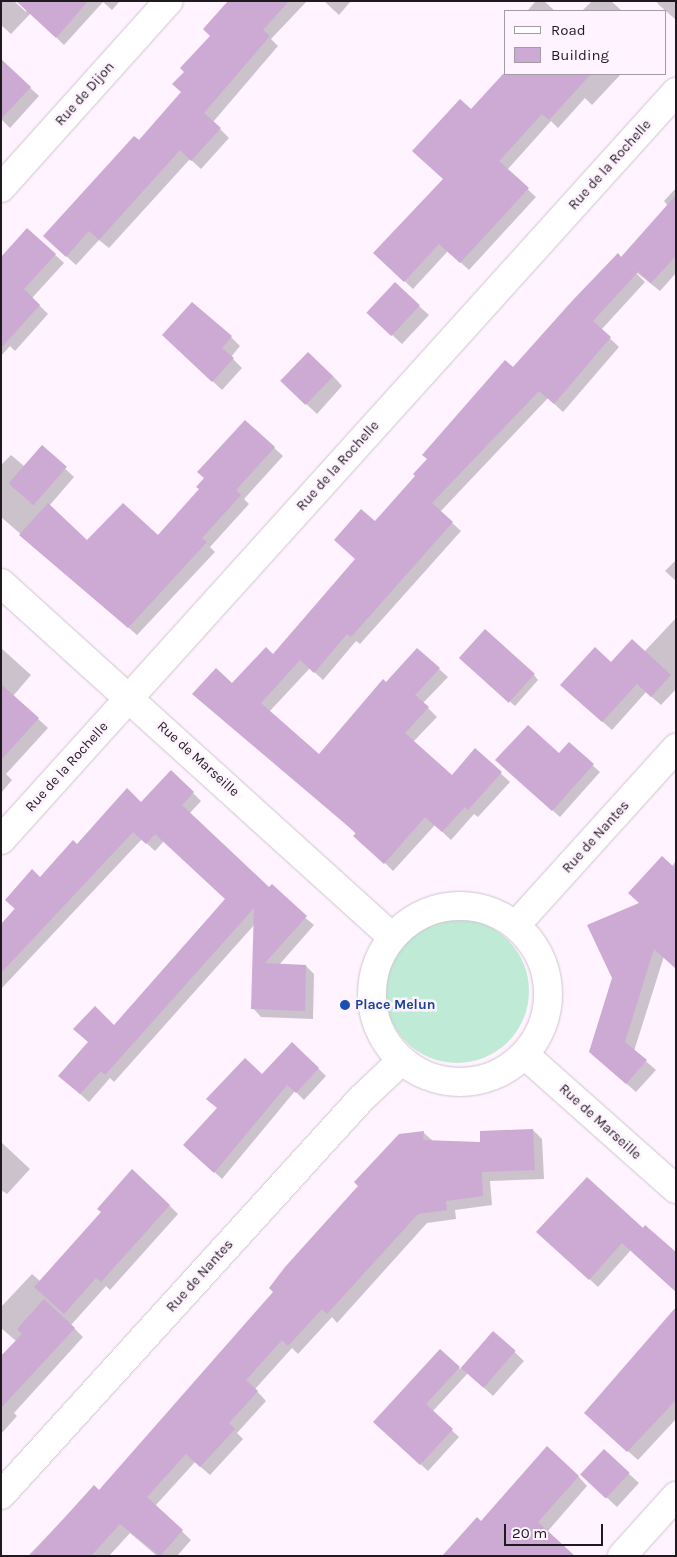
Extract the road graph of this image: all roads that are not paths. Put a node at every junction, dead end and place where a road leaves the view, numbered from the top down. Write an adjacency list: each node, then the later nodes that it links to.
1 (169, 1): 3 (street, Rue de Dijon)
2 (676, 92): 5 (street, Rue de la Rochelle)
3 (1, 188)
4 (1, 583): 5 (street, Rue de Marseille)
5 (129, 698): 7 (street, Rue de la Rochelle); 9 (street, Rue de Marseille)
6 (676, 748): 8 (street, Rue de Nantes)
7 (1, 840)
8 (516, 926): 9 (street); 10 (street)
9 (392, 937): 11 (street)
10 (524, 1055): 11 (street); 12 (street, Rue de Marseille)
11 (401, 1061): 13 (street, Rue de Nantes)
12 (676, 1189)
13 (1, 1495)
14 (676, 1496): 15 (street)
15 (622, 1556)

